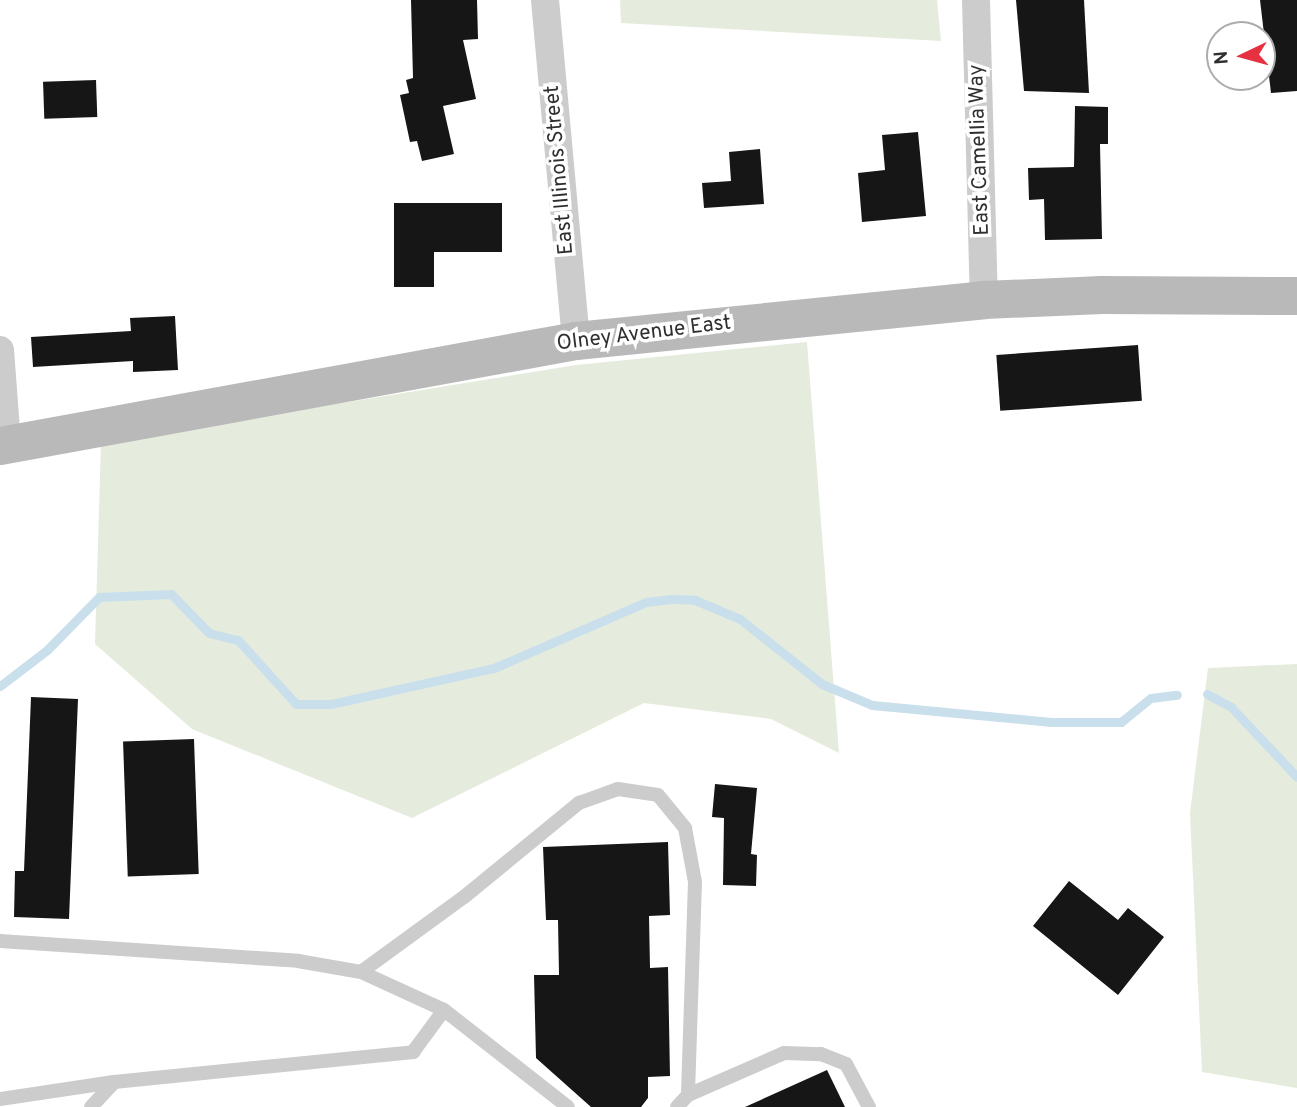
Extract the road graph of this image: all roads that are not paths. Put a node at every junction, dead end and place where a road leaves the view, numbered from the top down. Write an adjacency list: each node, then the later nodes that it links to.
1 (545, 0): 5 (street, East Illinois Street)
2 (976, 0): 4 (street, East Camellia Way)
3 (1297, 296): 4 (main road, Olney Avenue East)
4 (984, 300): 5 (main road, Olney Avenue East)
5 (576, 341): 7 (main road, Olney Avenue East)
6 (0, 351): 7 (street)
7 (3, 445)
8 (0, 941): 9 (lane)
9 (361, 972): 10 (lane); 12 (lane)
10 (444, 1010): 11 (lane); 15 (lane)
11 (114, 1082): 13 (lane); 14 (lane)
12 (688, 1095): 16 (lane); 17 (lane)
13 (0, 1098)
14 (91, 1107)
15 (568, 1107)
16 (677, 1107)
17 (869, 1107)

